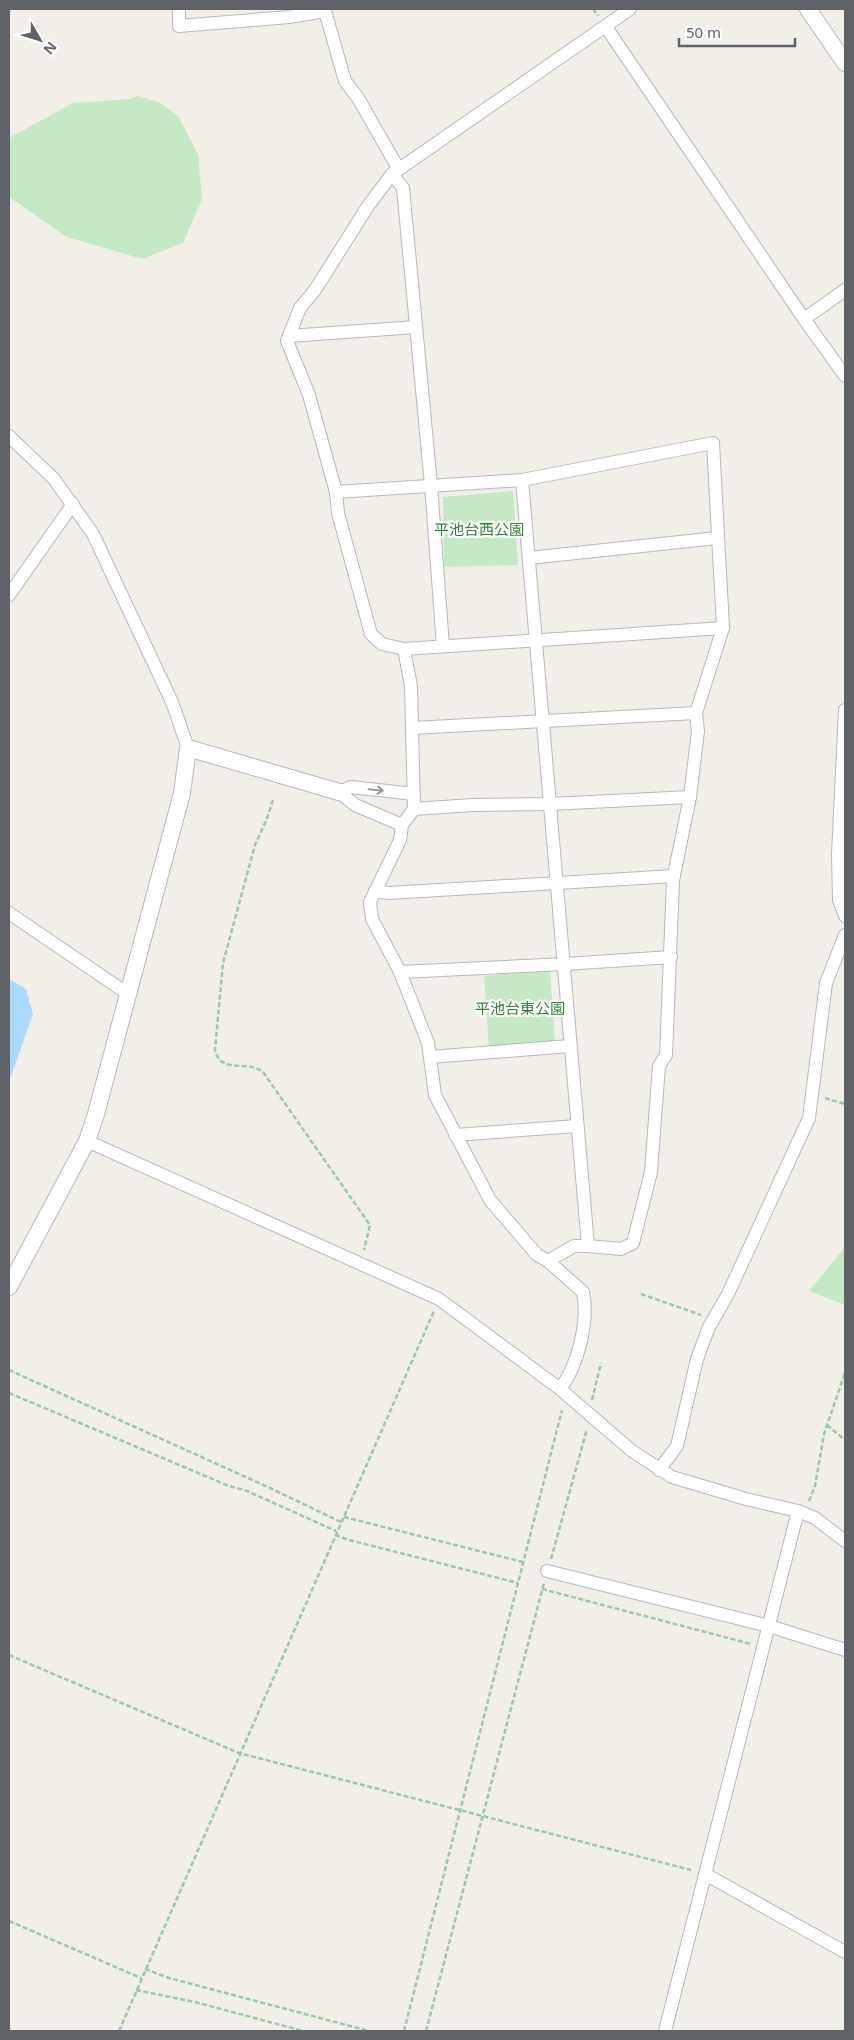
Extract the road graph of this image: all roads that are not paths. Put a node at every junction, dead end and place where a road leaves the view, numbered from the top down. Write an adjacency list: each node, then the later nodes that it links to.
1 (180, 9): 6 (street)
2 (630, 9): 4 (street)
3 (808, 9): 5 (street)
4 (606, 27): 6 (street); 8 (street)
5 (845, 63)
6 (395, 171): 9 (street); 10 (street)
7 (845, 290): 8 (street)
8 (804, 319): 11 (street)
9 (416, 328): 10 (street); 14 (street)
10 (289, 336): 15 (street)
11 (845, 376)
12 (9, 436): 16 (street)
13 (522, 480): 14 (street); 17 (street); 18 (street)
14 (431, 485): 15 (street); 22 (street)
15 (336, 492): 23 (street)
16 (73, 504): 19 (street); 28 (street)
17 (717, 538): 18 (street); 20 (street)
18 (529, 558): 21 (street)
19 (9, 595)
20 (723, 628): 21 (street); 25 (street)
21 (536, 642): 22 (street); 26 (street)
22 (443, 646): 23 (street)
23 (404, 649): 27 (street)
24 (845, 710): 39 (street)
25 (696, 713): 26 (street); 31 (street)
26 (543, 721): 27 (street); 32 (street)
27 (412, 728): 30 (street)
28 (188, 748): 29 (street); 44 (street)
29 (339, 792): 30 (street, one-way to 30); 34 (street)
30 (414, 794): 33 (street)
31 (690, 797): 32 (street); 35 (street)
32 (550, 804): 33 (street); 36 (street)
33 (414, 809): 34 (street)
34 (402, 825): 37 (street)
35 (674, 876): 36 (street); 41 (street)
36 (557, 883): 37 (street); 42 (street)
37 (375, 891): 43 (street)
38 (9, 913): 44 (street)
39 (845, 916)
40 (845, 935): 54 (street)
41 (671, 957): 42 (street); 50 (street)
42 (565, 964): 43 (street); 45 (street)
43 (400, 972): 46 (street)
44 (128, 994): 49 (street)
45 (570, 1046): 46 (street); 47 (street)
46 (430, 1057): 48 (street)
47 (577, 1126): 48 (street); 50 (street)
48 (455, 1135): 51 (street)
49 (87, 1141): 52 (street); 53 (street)
50 (588, 1246): 51 (street)
51 (548, 1261): 53 (street)
52 (9, 1287)
53 (564, 1393): 54 (street)
54 (659, 1470): 55 (street)
55 (801, 1512): 56 (street); 58 (street)
56 (845, 1541)
57 (548, 1572): 58 (street)
58 (769, 1626): 59 (street); 60 (street)
59 (845, 1650)
60 (705, 1874): 61 (street); 62 (street)
61 (845, 1952)
62 (664, 2031)

